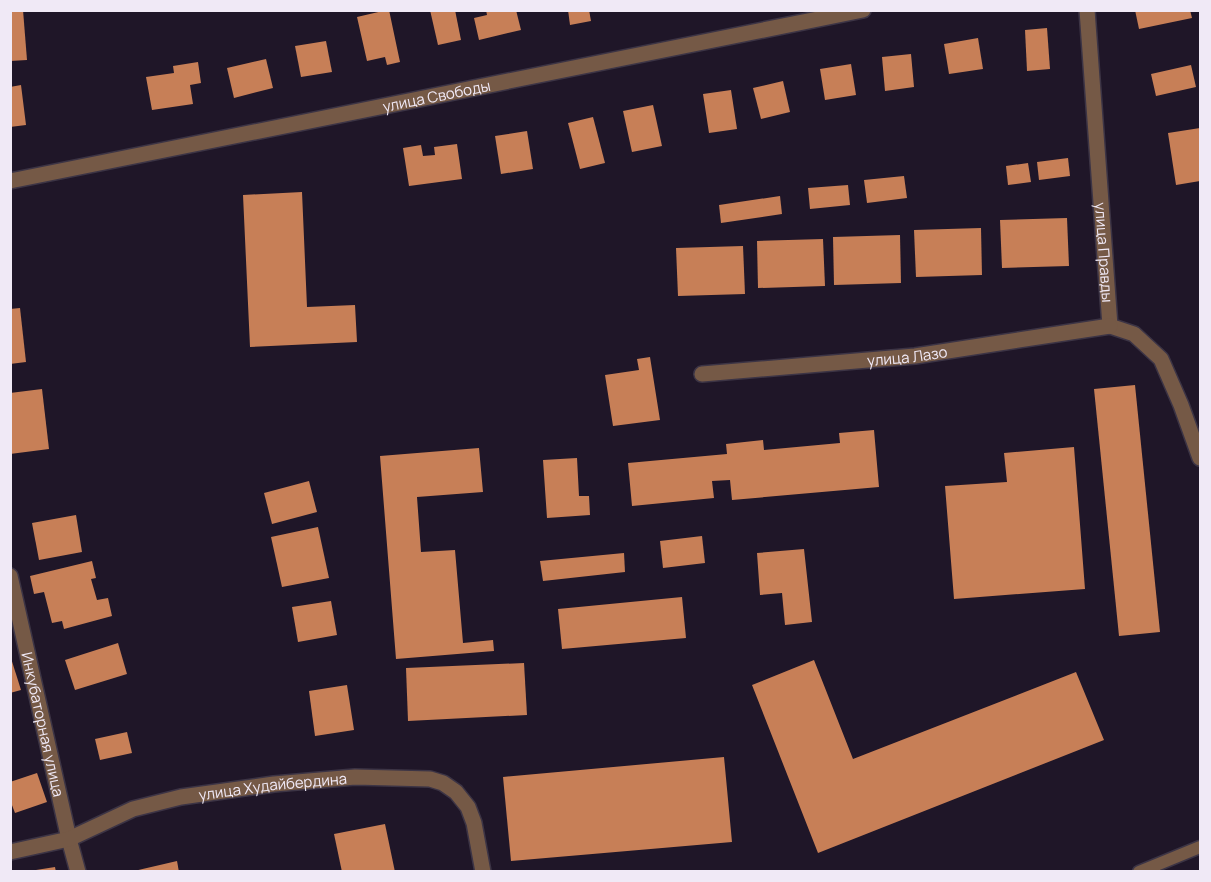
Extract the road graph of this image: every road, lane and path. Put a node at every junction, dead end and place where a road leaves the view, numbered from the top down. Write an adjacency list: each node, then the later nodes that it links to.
1 (863, 10): 3 (street, улица Свободы)
2 (1088, 10): 4 (street, улица Правды)
3 (10, 182)
4 (1110, 326): 5 (street, улица Лазо); 6 (street)
5 (702, 374)
6 (1200, 458)
7 (10, 576): 8 (street, Инкубаторная улица)
8 (69, 839): 10 (street, улица Худайбердина); 11 (street, Инкубаторная улица); 12 (street, улица Худайбердина)
9 (1200, 847): 13 (lane)
10 (10, 852)
11 (78, 872)
12 (483, 872)
13 (1139, 872)

